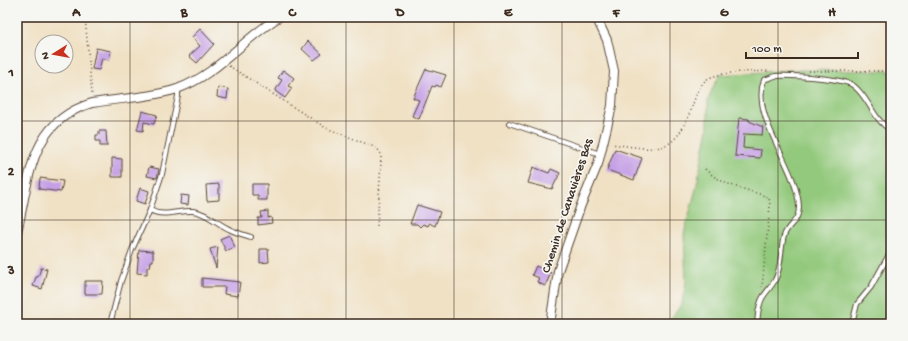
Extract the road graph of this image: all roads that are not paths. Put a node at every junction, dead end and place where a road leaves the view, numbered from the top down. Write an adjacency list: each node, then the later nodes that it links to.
1 (279, 17): 3 (street)
2 (596, 17): 6 (street, Chemin de Canavières Bas)
3 (178, 89): 7 (lane); 8 (street)
4 (509, 123): 6 (lane)
5 (891, 130): 14 (lane)
6 (600, 154): 13 (street, Chemin de Canavières Bas)
7 (150, 210): 9 (lane); 12 (lane)
8 (17, 232)
9 (251, 237)
10 (891, 251): 11 (lane)
11 (889, 257): 15 (lane)
12 (110, 324)
13 (550, 324)
14 (757, 324)
15 (852, 324)

